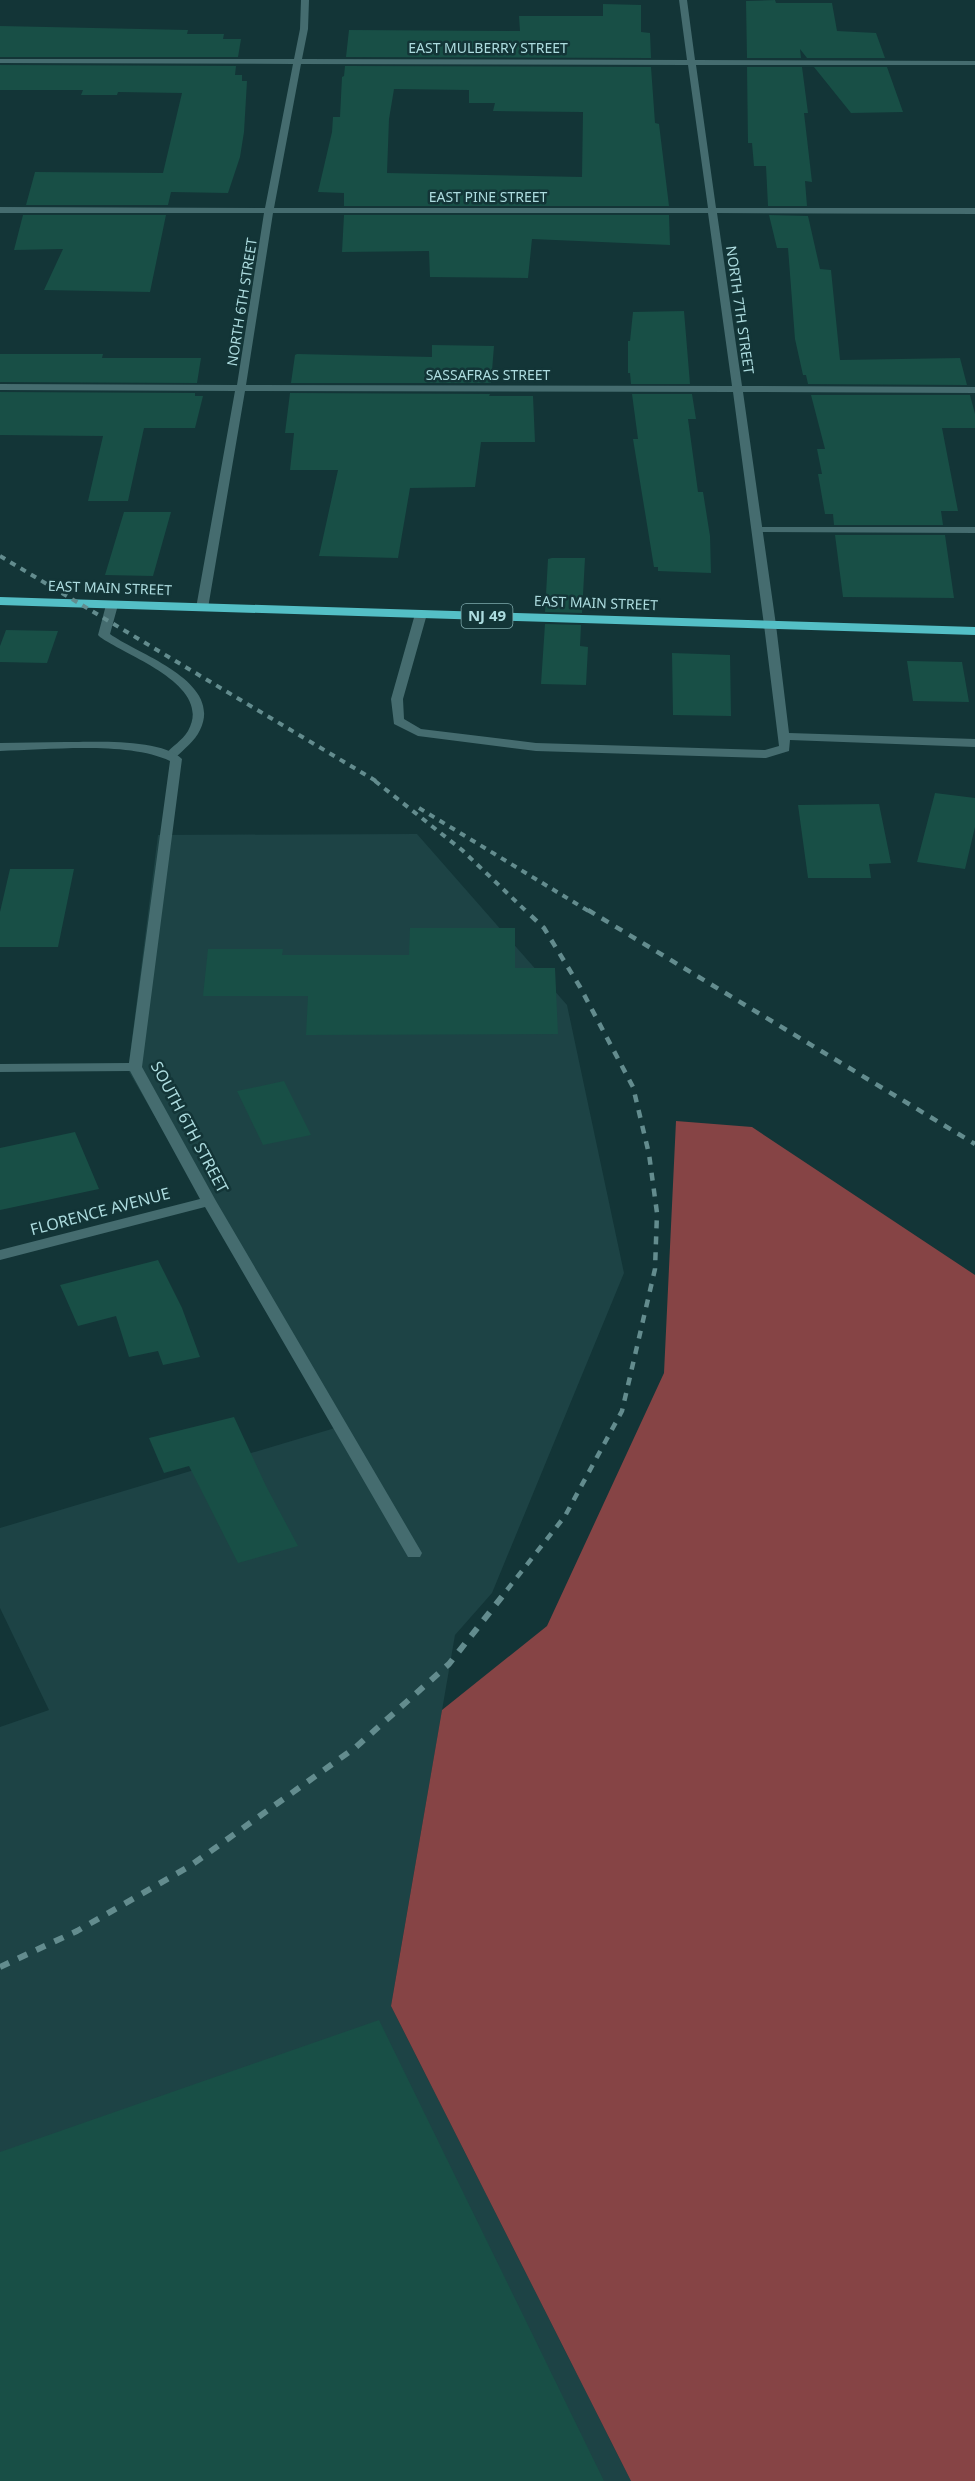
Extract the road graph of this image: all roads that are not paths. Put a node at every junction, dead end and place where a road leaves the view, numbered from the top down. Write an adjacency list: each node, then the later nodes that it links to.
1 (304, 0): 4 (street, NORTH 6TH STREET)
2 (683, 0): 5 (street, NORTH 7TH STREET)
3 (0, 61): 4 (street, EAST MULBERRY STREET)
4 (297, 62): 5 (street, EAST MULBERRY STREET); 8 (street, NORTH 6TH STREET)
5 (692, 62): 6 (street, EAST MULBERRY STREET); 9 (street, NORTH 7TH STREET)
6 (975, 63)
7 (0, 210): 8 (street, EAST PINE STREET)
8 (270, 210): 9 (street, EAST PINE STREET); 12 (street, NORTH 6TH STREET)
9 (713, 211): 10 (street, EAST PINE STREET); 13 (street, NORTH 7TH STREET)
10 (975, 211)
11 (0, 387): 12 (street, SASSAFRAS STREET)
12 (241, 388): 13 (street, SASSAFRAS STREET); 19 (street, NORTH 6TH STREET)
13 (738, 389): 14 (street, SASSAFRAS STREET); 15 (street, NORTH 7TH STREET)
14 (975, 390)
15 (757, 530): 16 (street); 21 (street, NORTH 7TH STREET)
16 (975, 530)
17 (0, 601): 18 (highway, EAST MAIN STREET / NJ 49)
18 (112, 605): 19 (highway, EAST MAIN STREET / NJ 49); 26 (street)
19 (202, 608): 20 (highway, EAST MAIN STREET / NJ 49)
20 (421, 614): 21 (highway, EAST MAIN STREET / NJ 49); 23 (street)
21 (770, 625): 22 (highway, EAST MAIN STREET / NJ 49); 23 (street, NORTH 7TH STREET)
22 (975, 631)
23 (783, 736): 24 (street)
24 (975, 743)
25 (0, 747): 26 (street)
26 (171, 755): 27 (street, SOUTH 6TH STREET)
27 (135, 1067): 28 (street); 29 (street, SOUTH 6TH STREET)
28 (0, 1068)
29 (208, 1201): 30 (street, FLORENCE AVENUE); 31 (street, SOUTH 6TH STREET)
30 (0, 1255)
31 (414, 1553)

